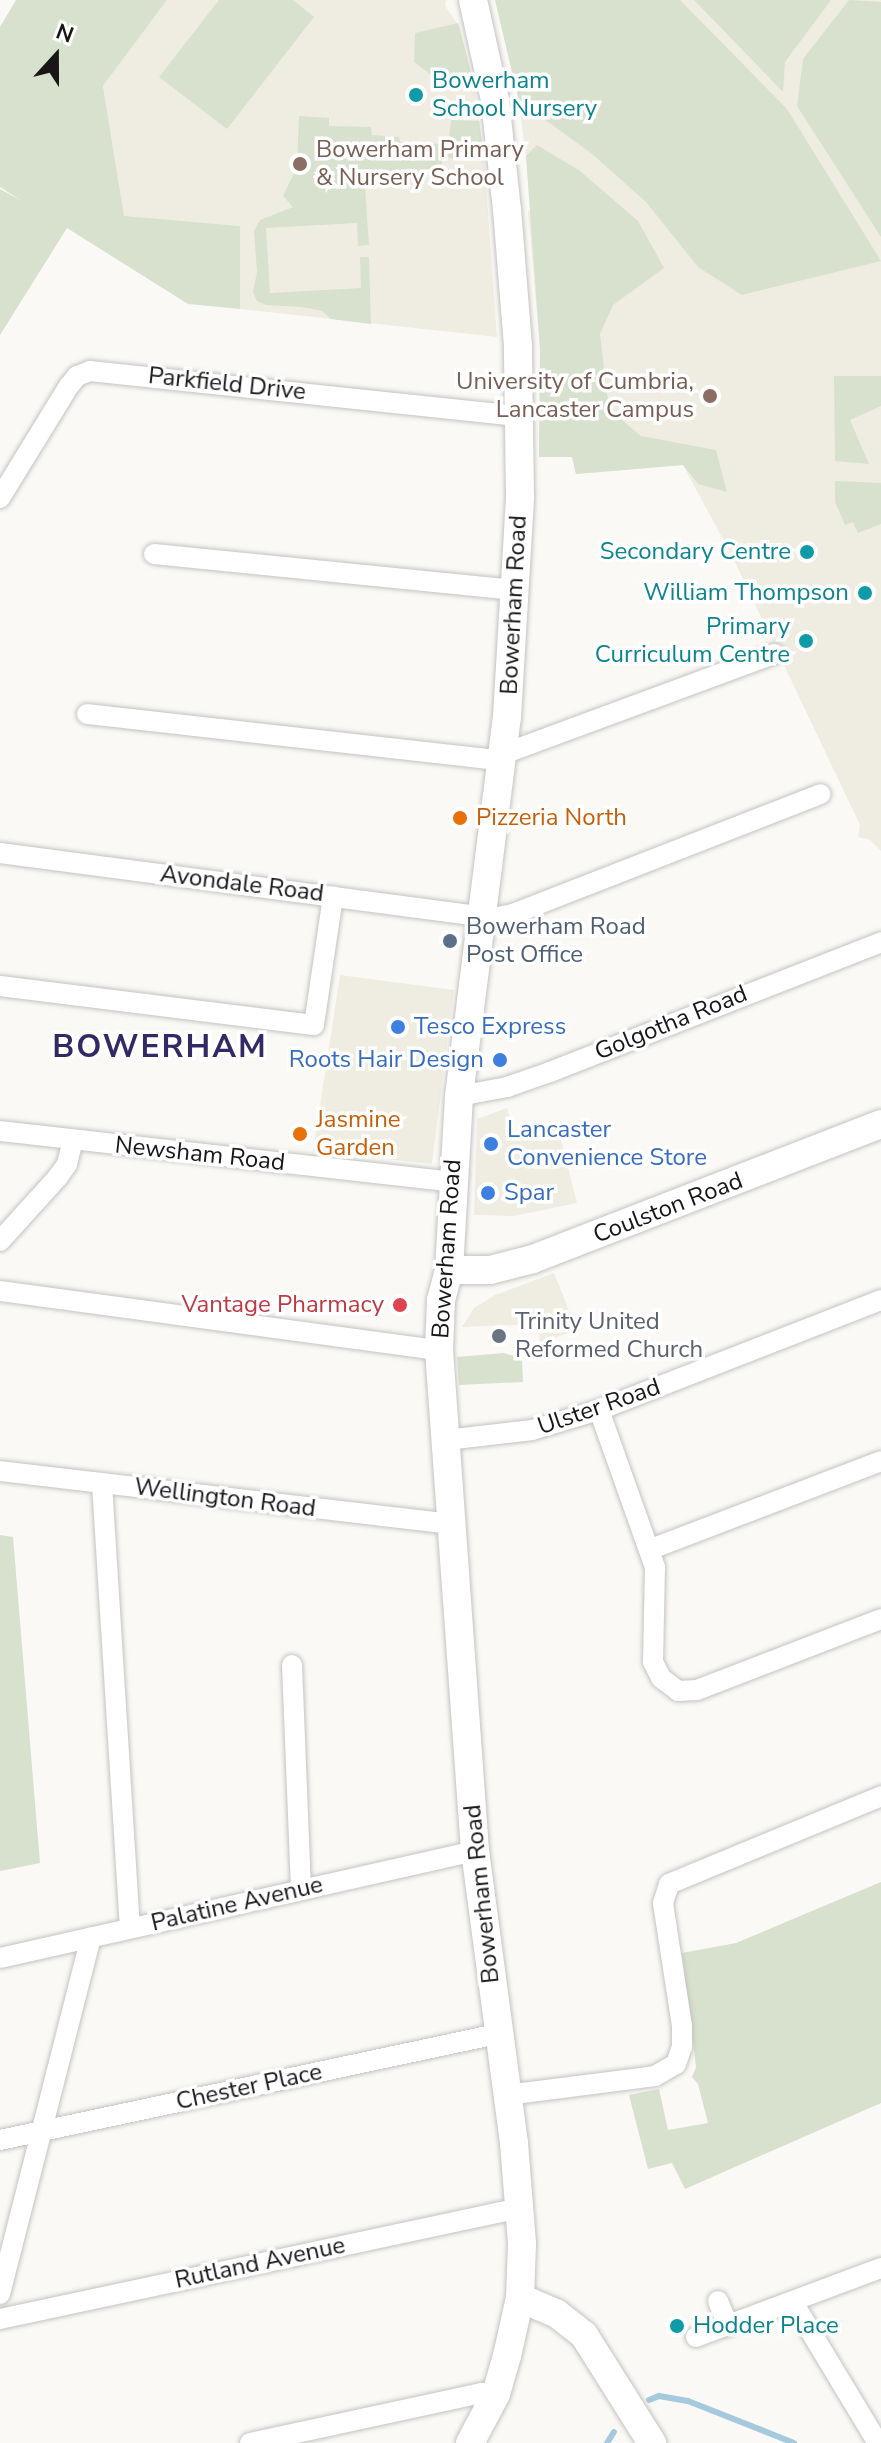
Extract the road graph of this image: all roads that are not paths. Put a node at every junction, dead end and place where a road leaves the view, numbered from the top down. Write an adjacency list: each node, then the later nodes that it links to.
1 (473, 0): 2 (street, Bowerham Road)
2 (520, 416): 3 (street, Parkfield Drive); 5 (street, Bowerham Road)
3 (0, 498)
4 (154, 554): 5 (street)
5 (517, 590): 8 (street, Bowerham Road)
6 (774, 654): 8 (street)
7 (87, 714): 8 (street)
8 (503, 755): 12 (street, Bowerham Road)
9 (820, 794): 12 (street, Avondale Road)
10 (0, 853): 11 (street, Avondale Road)
11 (333, 896): 12 (street, Avondale Road); 14 (street)
12 (483, 916): 15 (street, Bowerham Road)
13 (881, 942): 15 (street, Golgotha Road)
14 (0, 986)
15 (459, 1096): 19 (street, Bowerham Road)
16 (881, 1124): 21 (street, Coulston Road)
17 (0, 1131): 18 (street, Newsham Road)
18 (73, 1140): 19 (street, Newsham Road); 20 (street)
19 (452, 1182): 21 (street, Bowerham Road)
20 (0, 1241)
21 (449, 1270): 24 (street, Bowerham Road)
22 (0, 1291): 24 (street)
23 (881, 1300): 25 (street, Ulster Road)
24 (439, 1350): 26 (street, Bowerham Road)
25 (599, 1410): 26 (street, Ulster Road); 31 (street)
26 (446, 1440): 30 (street, Bowerham Road)
27 (881, 1461): 31 (street)
28 (0, 1471): 29 (street, Wellington Road)
29 (102, 1484): 30 (street, Wellington Road); 37 (street)
30 (450, 1524): 35 (street, Bowerham Road)
31 (651, 1549): 32 (street)
32 (881, 1619)
33 (292, 1665): 36 (street)
34 (881, 1796): 41 (street)
35 (475, 1851): 36 (street, Palatine Avenue); 40 (street, Bowerham Road)
36 (301, 1889): 37 (street, Palatine Avenue)
37 (130, 1928): 38 (street, Palatine Avenue)
38 (91, 1937): 39 (street, Palatine Avenue); 42 (street)
39 (0, 1958)
40 (497, 2034): 41 (street, Bowerham Road); 42 (street, Chester Place)
41 (507, 2095): 44 (street, Bowerham Road)
42 (42, 2131): 43 (street, Chester Place); 46 (street)
43 (0, 2140)
44 (520, 2208): 47 (street, Bowerham Road); 50 (street, Rutland Avenue)
45 (881, 2268): 49 (street)
46 (0, 2294)
47 (520, 2298): 53 (street, Bowerham Road); 56 (street)
48 (718, 2301): 51 (street)
49 (794, 2304): 51 (street); 57 (street)
50 (0, 2319)
51 (728, 2326): 52 (street)
52 (696, 2337)
53 (496, 2394): 54 (street); 55 (street, Bowerham Road)
54 (250, 2443)
55 (470, 2443)
56 (652, 2443)
57 (878, 2443)

